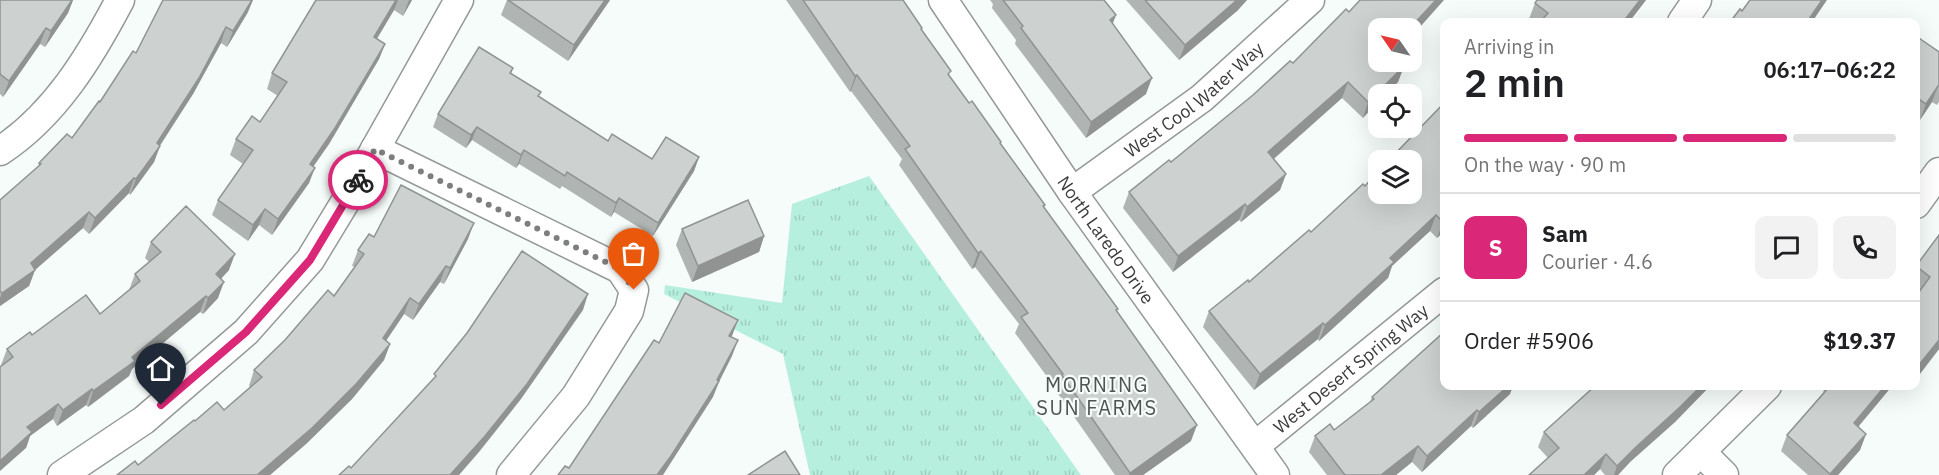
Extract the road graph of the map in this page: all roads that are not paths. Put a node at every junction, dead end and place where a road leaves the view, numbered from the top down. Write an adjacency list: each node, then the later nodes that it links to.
1 (120, 0): 8 (street)
2 (459, 0): 7 (street)
3 (943, 0): 10 (street, North Laredo Drive)
4 (1310, 0): 10 (street, West Cool Water Way)
5 (1697, 0): 6 (street)
6 (1685, 18)
7 (375, 149): 16 (street); 17 (street)
8 (0, 151)
9 (1939, 172): 11 (street)
10 (1072, 192): 14 (street, North Laredo Drive)
11 (1920, 198)
12 (1440, 295): 14 (street, West Desert Spring Way)
13 (1763, 390): 15 (street)
14 (1256, 446): 18 (street, North Laredo Drive)
15 (1701, 452): 19 (street); 20 (street)
16 (62, 475)
17 (511, 475)
18 (1275, 475)
19 (1677, 475)
20 (1724, 475)

